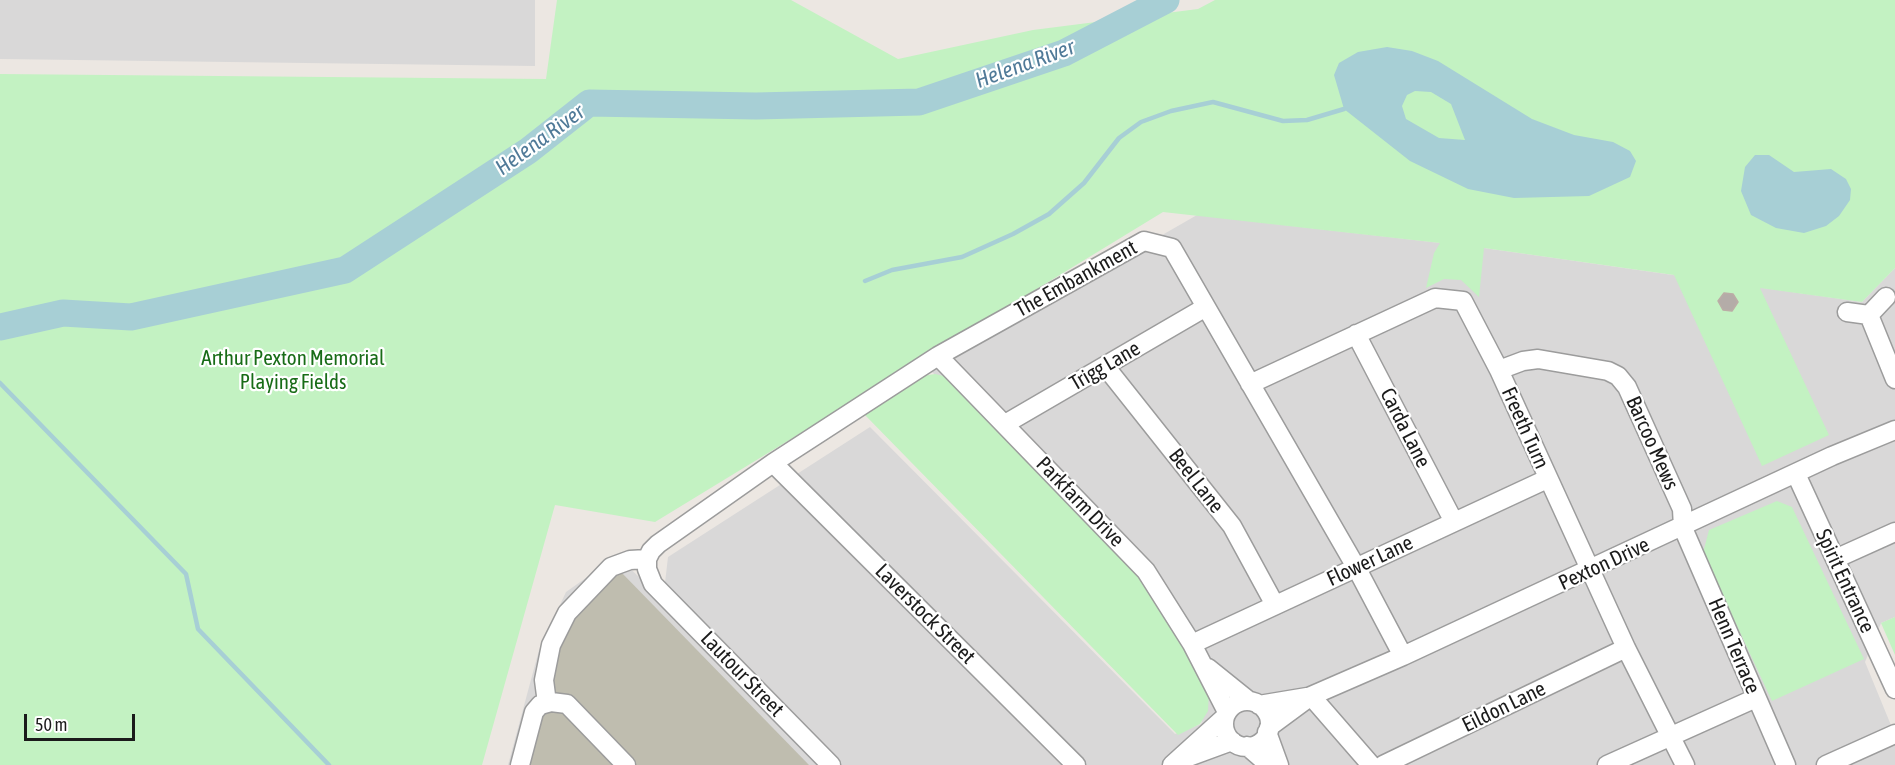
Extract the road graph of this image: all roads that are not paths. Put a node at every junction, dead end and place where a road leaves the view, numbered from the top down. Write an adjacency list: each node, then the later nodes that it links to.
1 (1886, 297): 4 (street)
2 (1206, 307): 6 (street, The Embankment); 7 (street, Trigg Lane); 10 (street, The Embankment)
3 (1847, 312): 4 (street)
4 (1869, 315): 9 (street)
5 (1356, 334): 8 (street, Freeth Turn); 10 (street, Freeth Turn); 16 (street, Carda Lane)
6 (938, 356): 11 (street, Parkfarm Drive); 13 (street, The Embankment)
7 (1105, 366): 11 (street, Trigg Lane); 23 (street, Beel Lane)
8 (1499, 370): 15 (street, Freeth Turn); 17 (street, Barcoo Mews)
9 (1895, 379)
10 (1250, 384): 21 (street, The Embankment)
11 (1005, 424): 24 (street, Parkfarm Drive)
12 (1895, 430): 14 (street, Pexton Drive)
13 (774, 463): 19 (street, The Embankment); 42 (street, Laverstock Street)
14 (1796, 474): 17 (street, Pexton Drive); 20 (street, Spirit Entrance)
15 (1547, 479): 16 (street, Flower Lane); 22 (street, Freeth Turn)
16 (1454, 522): 21 (street, Flower Lane)
17 (1683, 528): 22 (street, Pexton Drive); 30 (street, Henn Terrace)
18 (1895, 532): 20 (street)
19 (647, 559): 31 (street); 41 (street, Lautour Street)
20 (1835, 559): 28 (street, Spirit Entrance)
21 (1356, 567): 23 (street, Flower Lane); 26 (street, The Embankment)
22 (1590, 570): 25 (street, Freeth Turn); 26 (street, Pexton Drive)
23 (1275, 605): 24 (street, Flower Lane)
24 (1192, 644): 27 (street, Parkfarm Drive)
25 (1626, 648): 36 (street, Freeth Turn); 46 (street, Eildon Lane)
26 (1403, 656): 29 (street, Pexton Drive)
27 (1202, 663): 32 (street, Parkfarm Drive); 33 (street, Parkfarm Drive)
28 (1895, 689)
29 (1311, 696): 32 (street, Pexton Drive); 34 (street, Pexton Drive); 45 (street)
30 (1756, 698): 36 (street); 49 (street, Henn Terrace)
31 (547, 703): 39 (street); 40 (street)
32 (1254, 703): 33 (street); 34 (street, Parkfarm Drive)
33 (1226, 714): 37 (street, Parkfarm Drive); 38 (street)
34 (1268, 730): 37 (street); 44 (street, Parkfarm Drive)
35 (1895, 734): 50 (street)
36 (1673, 736): 47 (street); 48 (street, Freeth Turn)
37 (1239, 744): 38 (street); 43 (street)
38 (1174, 764)
39 (520, 765)
40 (626, 765)
41 (831, 765)
42 (1076, 765)
43 (1269, 765)
44 (1279, 765)
45 (1371, 765)
46 (1383, 765)
47 (1606, 765)
48 (1686, 765)
49 (1786, 765)
50 (1826, 765)

